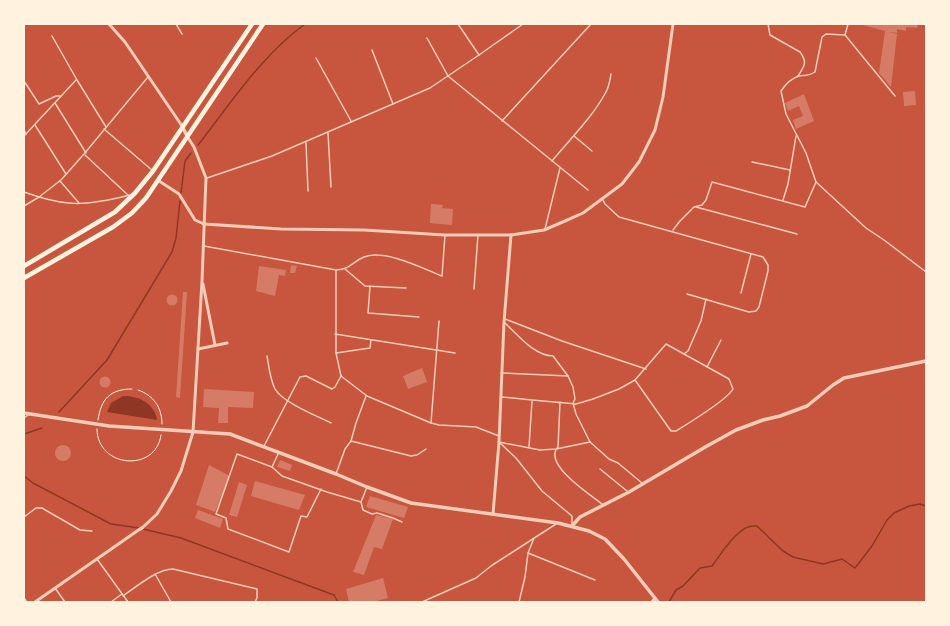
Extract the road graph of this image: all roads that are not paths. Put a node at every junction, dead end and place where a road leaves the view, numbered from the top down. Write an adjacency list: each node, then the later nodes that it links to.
1 (109, 24): 21 (street)
2 (176, 24): 11 (lane)
3 (252, 24): 31 (main road)
4 (264, 24): 38 (main road)
5 (458, 24): 16 (lane)
6 (523, 24): 16 (lane)
7 (591, 24): 29 (lane)
8 (673, 24): 60 (street)
9 (768, 24): 20 (lane)
10 (848, 24): 12 (lane)
11 (182, 34)
12 (845, 35): 20 (lane); 25 (lane)
13 (52, 36): 22 (lane)
14 (427, 38): 19 (lane)
15 (372, 50): 27 (lane)
16 (479, 55): 19 (lane)
17 (316, 58): 28 (lane)
18 (611, 74): 39 (lane)
19 (448, 76): 27 (lane); 29 (lane)
20 (798, 76): 36 (lane)
21 (148, 78): 31 (street); 32 (lane)
22 (77, 80): 24 (lane); 32 (lane)
23 (24, 81): 24 (lane)
24 (61, 96): 26 (lane)
25 (895, 96)
26 (55, 102): 30 (lane); 42 (lane)
27 (393, 104): 28 (lane)
28 (351, 121): 35 (lane)
29 (502, 121): 43 (lane)
30 (35, 125): 37 (lane); 48 (lane)
31 (182, 126): 38 (street); 47 (main road)
32 (106, 127): 33 (lane)
33 (104, 129): 42 (lane); 47 (lane)
34 (24, 130): 37 (lane)
35 (328, 132): 40 (lane); 53 (lane)
36 (797, 134): 46 (lane); 52 (lane)
37 (25, 135)
38 (187, 136): 49 (street); 51 (main road)
39 (574, 136): 41 (lane); 43 (lane)
40 (306, 142): 49 (lane); 55 (lane)
41 (592, 151)
42 (85, 154): 48 (lane); 58 (lane)
43 (552, 161): 45 (lane)
44 (752, 162): 46 (lane)
45 (560, 168): 54 (lane); 66 (lane)
46 (790, 170): 61 (lane)
47 (152, 171): 57 (main road)
48 (66, 174): 50 (lane)
49 (206, 178): 65 (street)
50 (60, 181): 59 (lane); 62 (lane)
51 (159, 181): 65 (street); 78 (main road)
52 (816, 182): 61 (lane); 77 (lane)
53 (331, 187)
54 (588, 190)
55 (308, 191)
56 (24, 192): 59 (lane)
57 (135, 193): 58 (lane); 74 (main road)
58 (129, 196): 62 (lane)
59 (39, 197): 62 (lane); 63 (lane)
60 (603, 200): 66 (street); 67 (lane)
61 (783, 200): 64 (lane)
62 (79, 203)
63 (24, 206)
64 (694, 207): 67 (lane); 68 (lane)
65 (204, 224): 69 (street); 72 (street)
66 (544, 230): 70 (street)
67 (673, 231): 73 (lane)
68 (797, 234)
69 (445, 235): 71 (street); 76 (lane)
70 (511, 235): 71 (street); 88 (street)
71 (478, 236): 83 (lane)
72 (203, 245): 75 (lane); 80 (street)
73 (751, 254): 84 (lane); 86 (lane)
74 (26, 265): 78 (main road)
75 (336, 270): 76 (lane); 90 (lane)
76 (345, 270): 81 (lane)
77 (926, 272)
78 (34, 273): 79 (main road)
79 (24, 278)
80 (202, 281): 94 (street); 95 (street)
81 (370, 286): 82 (lane); 87 (lane)
82 (406, 288)
83 (474, 289)
84 (741, 293)
85 (688, 294): 86 (lane)
86 (706, 299): 99 (lane)
87 (419, 317)
88 (504, 320): 103 (lane); 104 (street); 106 (lane)
89 (439, 321): 96 (lane)
90 (335, 334): 91 (lane); 97 (lane)
91 (371, 339): 96 (lane); 97 (lane)
92 (722, 340): 102 (lane)
93 (227, 343): 94 (street)
94 (215, 345): 95 (street)
95 (198, 349): 119 (street)
96 (437, 350): 98 (lane); 118 (lane)
97 (336, 353): 105 (lane)
98 (455, 353)
99 (684, 354): 102 (lane); 103 (lane)
100 (267, 356): 111 (lane)
101 (926, 361): 132 (street)
102 (707, 367): 107 (lane)
103 (646, 369): 107 (lane)
104 (503, 373): 106 (lane); 109 (street)
105 (341, 376): 108 (lane); 111 (lane)
106 (568, 376): 113 (lane)
107 (635, 380): 113 (lane)
108 (366, 396): 118 (lane); 121 (lane)
109 (501, 396): 110 (lane); 120 (street)
110 (532, 400): 112 (lane); 125 (lane)
111 (288, 402): 117 (lane); 124 (lane)
112 (560, 402): 113 (lane); 127 (lane)
113 (573, 403): 123 (lane)
114 (24, 413): 115 (street)
115 (29, 414): 116 (lane); 119 (street)
116 (24, 418)
117 (331, 423)
118 (431, 423): 120 (lane)
119 (193, 432): 124 (street); 146 (street)
120 (499, 436): 122 (street)
121 (351, 441): 126 (lane); 131 (lane)
122 (499, 442): 125 (lane); 138 (street); 142 (lane)
123 (590, 442): 127 (lane); 132 (lane)
124 (264, 446): 128 (street)
125 (529, 447): 127 (lane)
126 (426, 449)
127 (556, 449): 137 (lane)
128 (279, 452): 129 (lane); 131 (street)
129 (272, 467): 134 (lane); 134 (lane)
130 (600, 469): 135 (lane)
131 (336, 474): 133 (street)
132 (643, 484): 135 (street)
133 (367, 487): 136 (lane); 138 (street)
134 (321, 489): 136 (lane)
135 (629, 492): 137 (street)
136 (361, 502): 140 (lane)
137 (604, 505): 142 (street)
138 (493, 514): 141 (street)
139 (24, 517): 143 (lane)
140 (402, 522)
141 (558, 523): 142 (street); 144 (lane)
142 (572, 526): 152 (street)
143 (92, 532)
144 (534, 538): 145 (lane); 160 (lane)
145 (528, 553): 148 (lane); 161 (lane)
146 (97, 559): 149 (street); 150 (lane)
147 (155, 574): 150 (lane); 158 (lane); 159 (lane)
148 (595, 580)
149 (55, 588): 154 (street); 155 (lane)
150 (123, 595): 156 (lane); 157 (lane)
151 (24, 598): 153 (lane)
152 (655, 598): 162 (street); 163 (street)
153 (27, 602)
154 (35, 602)
155 (64, 602)
156 (111, 602)
157 (128, 602)
158 (171, 602)
159 (255, 602)
160 (422, 602)
161 (519, 602)
162 (652, 602)
163 (658, 602)

